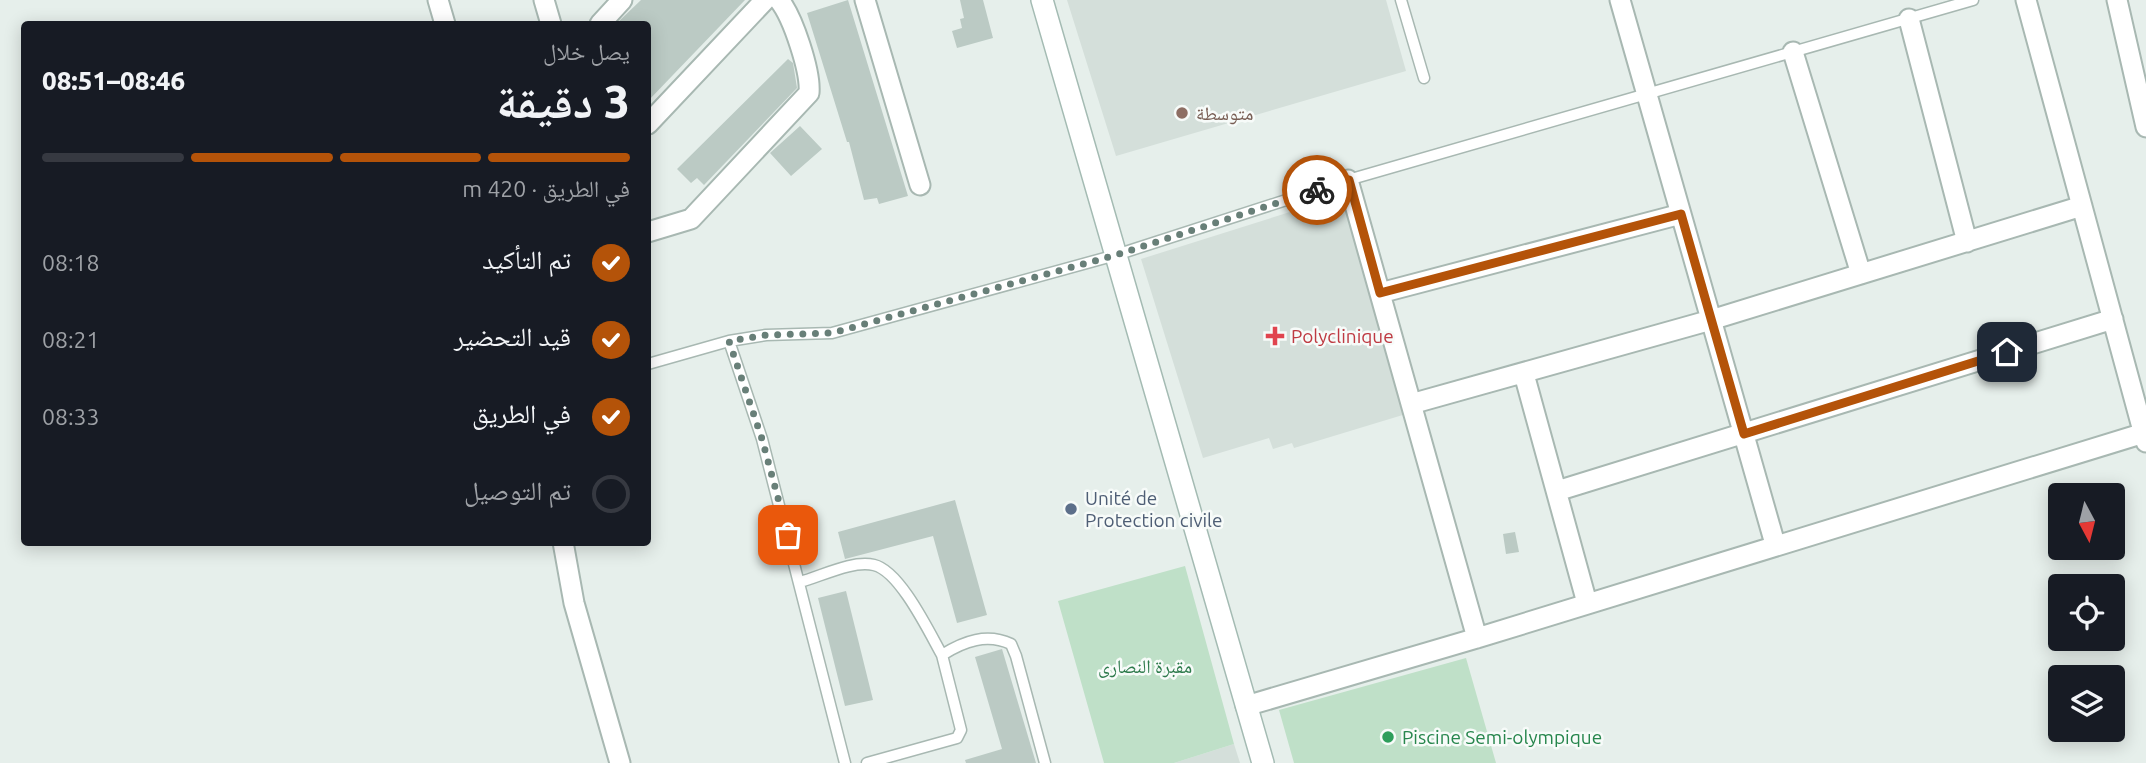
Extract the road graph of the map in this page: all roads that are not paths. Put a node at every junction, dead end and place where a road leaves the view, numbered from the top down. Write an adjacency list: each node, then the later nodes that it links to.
1 (438, 0): 14 (street)
2 (544, 0): 15 (street)
3 (622, 0): 16 (street)
4 (765, 0): 20 (street)
5 (779, 0): 26 (street)
6 (864, 0): 23 (street)
7 (1042, 0): 28 (main road)
8 (1401, 0): 18 (lane)
9 (1620, 0): 19 (street)
10 (1973, 0): 13 (lane)
11 (2026, 0): 24 (street)
12 (2117, 0): 21 (street)
13 (1909, 19): 17 (lane); 27 (street)
14 (444, 21)
15 (550, 21)
16 (603, 21)
17 (1793, 52): 19 (lane); 29 (street)
18 (1424, 78)
19 (1647, 94): 22 (lane); 25 (street)
20 (651, 121)
21 (2146, 127)
22 (1349, 180): 28 (lane); 30 (street)
23 (920, 185)
24 (2082, 206): 27 (street); 31 (street)
25 (1681, 214): 30 (street); 32 (street)
26 (651, 231)
27 (1967, 242): 29 (street)
28 (1116, 255): 33 (lane); 46 (main road)
29 (1861, 274): 32 (street)
30 (1380, 293): 36 (street)
31 (2113, 319): 37 (street); 38 (street)
32 (1711, 320): 35 (street); 37 (street)
33 (729, 341): 34 (lane); 42 (lane)
34 (651, 363)
35 (1524, 374): 36 (street); 39 (street)
36 (1411, 404): 44 (street)
37 (1744, 434): 39 (street); 40 (street)
38 (2145, 438): 40 (street)
39 (1556, 491): 43 (street)
40 (1775, 544): 43 (street)
41 (563, 546): 47 (street)
42 (800, 582): 45 (lane); 48 (lane)
43 (1587, 603): 44 (street)
44 (1478, 638): 46 (street)
45 (942, 654): 49 (lane); 50 (lane)
46 (1246, 706): 51 (main road)
47 (620, 763)
48 (845, 763)
49 (867, 763)
50 (1045, 763)
51 (1263, 763)

